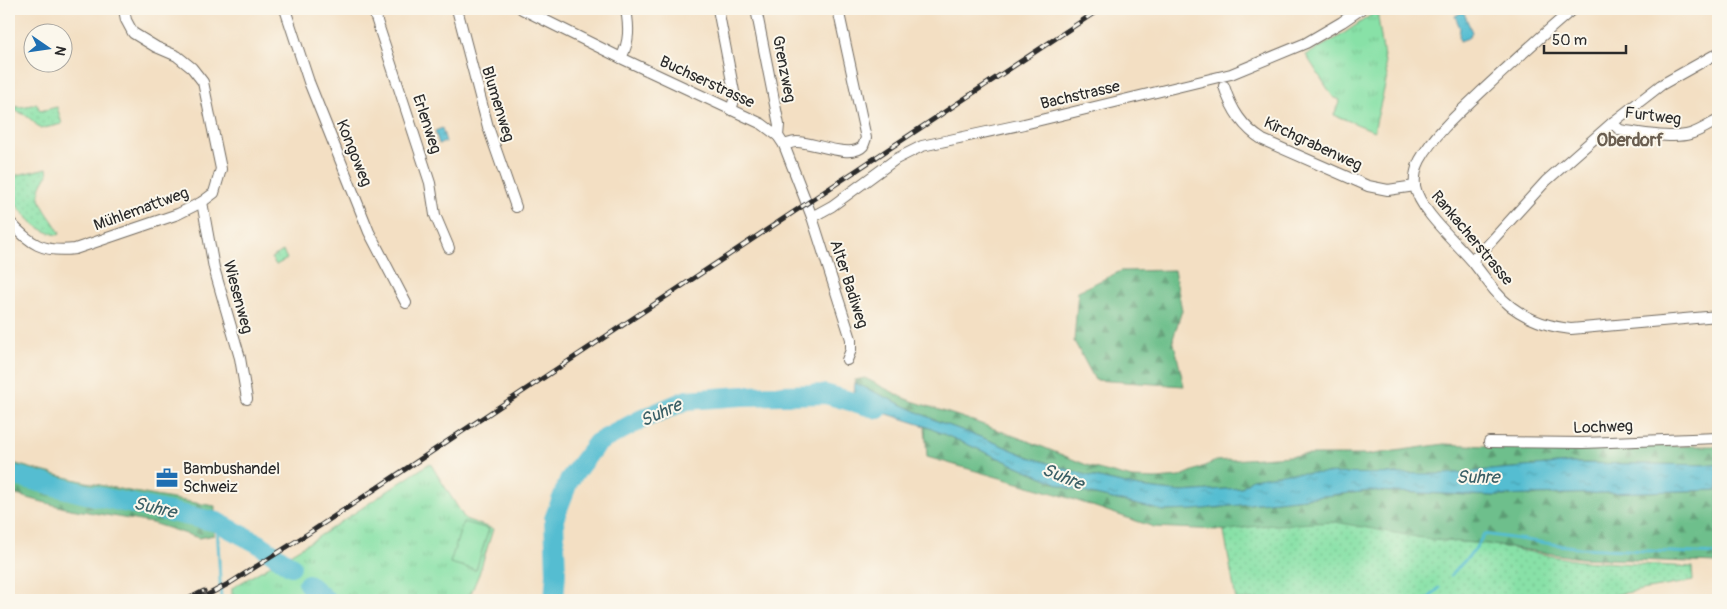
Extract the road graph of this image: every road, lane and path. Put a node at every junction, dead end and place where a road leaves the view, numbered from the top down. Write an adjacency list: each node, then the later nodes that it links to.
1 (124, 9): 21 (street, Mühlemattweg)
2 (285, 9): 27 (street, Kongoweg)
3 (373, 9): 25 (street, Erlenweg)
4 (457, 9): 22 (street, Blumenweg)
5 (522, 9): 13 (street, Buchserstrasse)
6 (626, 9): 13 (street)
7 (718, 9): 15 (street)
8 (756, 9): 18 (street, Grenzweg)
9 (838, 9): 19 (street)
10 (1361, 9): 23 (street, Bachstrasse)
11 (1573, 9): 20 (street, Rankacherstrasse)
12 (1718, 53): 17 (street)
13 (622, 58): 15 (street, Buchserstrasse)
14 (1224, 86): 20 (street, Kirchgrabenweg)
15 (731, 110): 18 (street, Buchserstrasse)
16 (1718, 120): 17 (street, Furtweg)
17 (1612, 123): 26 (street)
18 (778, 136): 19 (street, Buchserstrasse)
19 (784, 145): 23 (street, Alter Badiweg)
20 (1415, 186): 26 (street, Rankacherstrasse)
21 (202, 202): 24 (street, Mühlemattweg); 30 (street, Wiesenweg)
22 (516, 207)
23 (812, 217): 29 (street, Alter Badiweg)
24 (9, 221)
25 (449, 248)
26 (1472, 260): 28 (street, Rankacherstrasse)
27 (406, 304)
28 (1718, 316)
29 (847, 360)
30 (247, 399)
31 (1718, 438): 32 (street, Lochweg)
32 (1489, 442)

